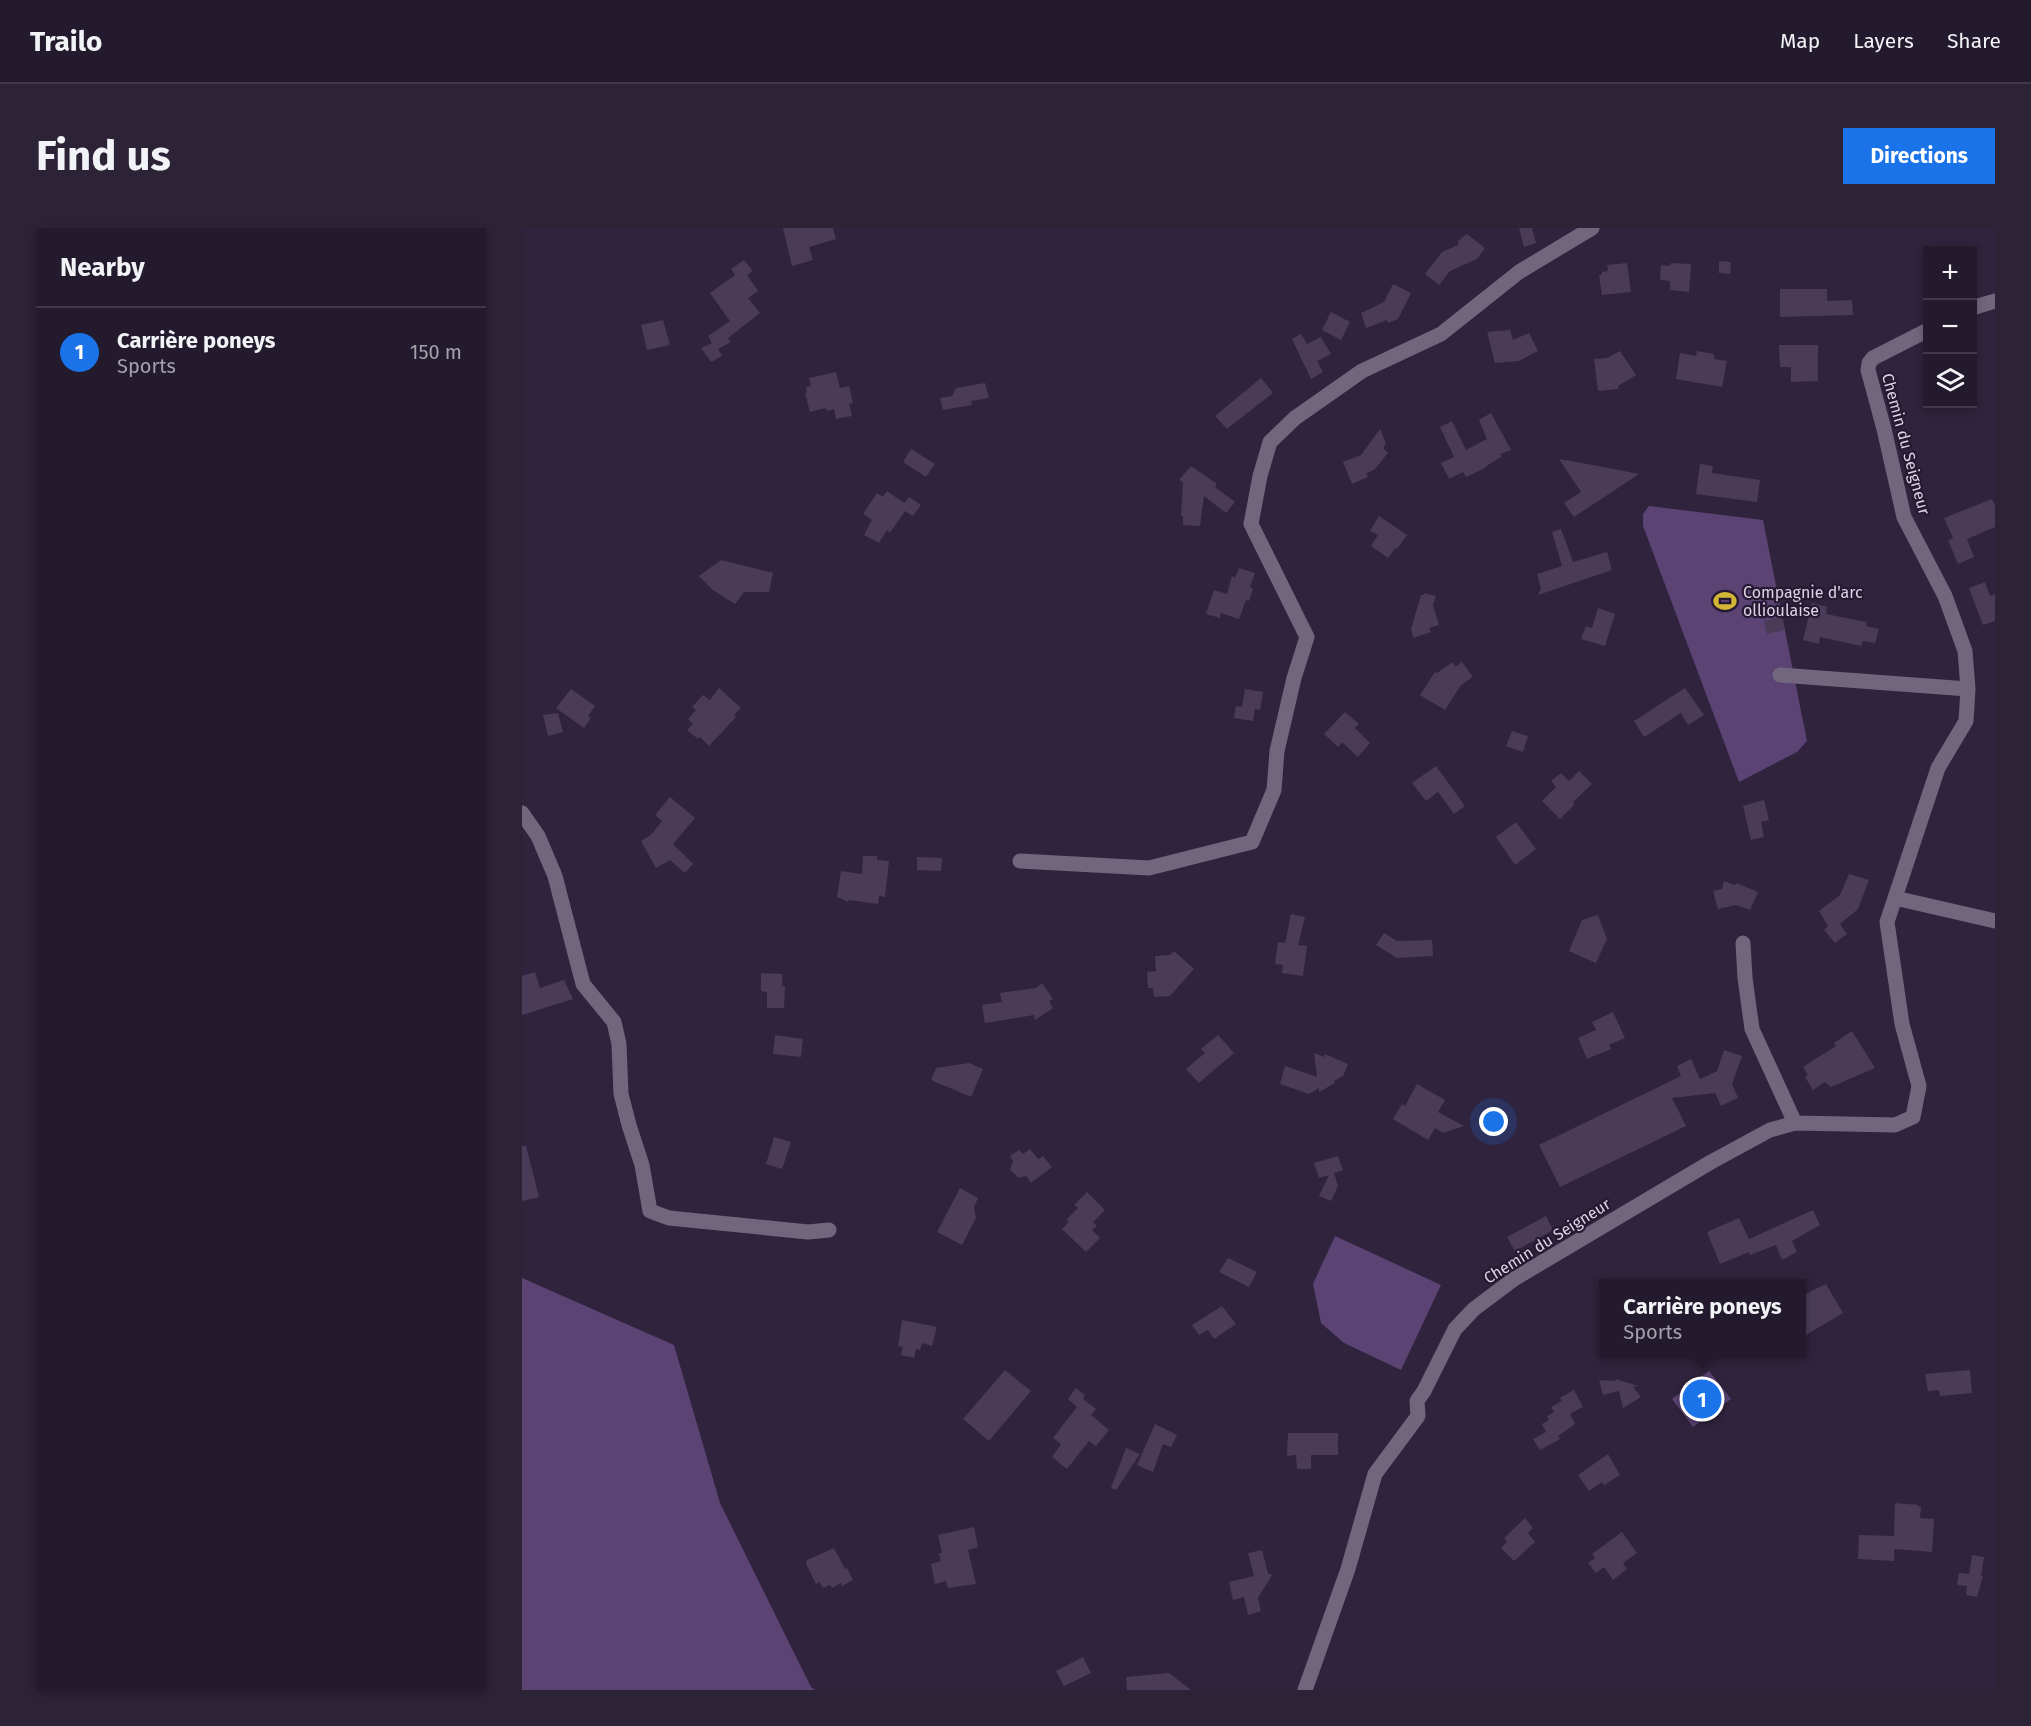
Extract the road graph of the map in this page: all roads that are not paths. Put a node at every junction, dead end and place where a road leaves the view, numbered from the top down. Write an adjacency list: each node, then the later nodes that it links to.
1 (1592, 228): 8 (street)
2 (1995, 301): 3 (street)
3 (1977, 306)
4 (1923, 333): 6 (street, Chemin du Seigneur)
5 (1780, 675): 6 (street)
6 (1968, 689): 9 (street, Chemin du Seigneur)
7 (522, 813): 13 (street)
8 (1020, 861)
9 (1895, 898): 10 (street); 12 (street, Chemin du Seigneur)
10 (1995, 921)
11 (1743, 942): 12 (street)
12 (1795, 1123): 14 (street, Chemin du Seigneur)
13 (829, 1230)
14 (1305, 1690)

